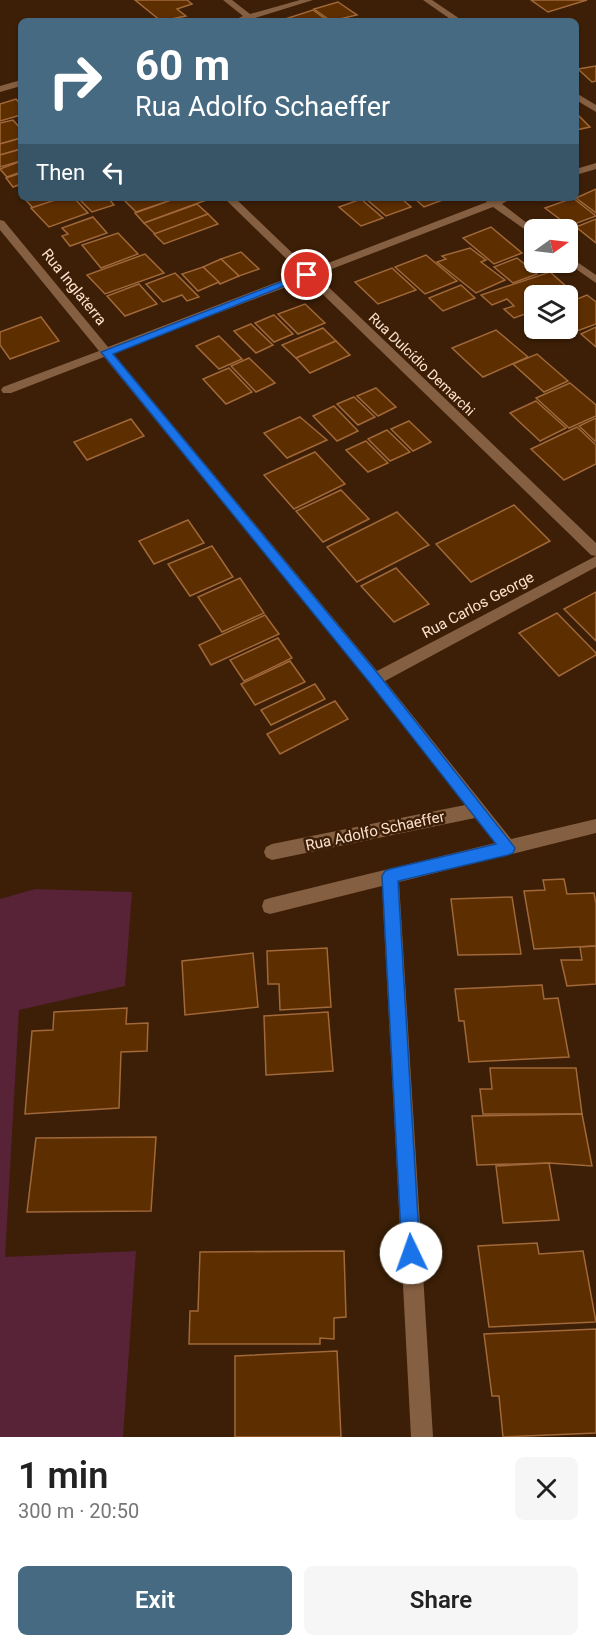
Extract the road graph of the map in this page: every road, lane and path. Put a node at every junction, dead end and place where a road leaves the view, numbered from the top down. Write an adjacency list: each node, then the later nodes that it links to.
1 (227, 0): 4 (street)
2 (309, 0): 5 (street)
3 (427, 0): 6 (street)
4 (251, 18)
5 (255, 18)
6 (454, 18)
7 (18, 84): 8 (street)
8 (0, 89)
9 (579, 98): 10 (street)
10 (596, 109)
11 (596, 166): 12 (street)
12 (579, 170)
13 (232, 201): 19 (street, Rua Dulcídio Demarchi)
14 (489, 201): 19 (street)
15 (492, 201): 17 (street)
16 (0, 223): 21 (street, Rua Inglaterra)
17 (524, 225)
18 (578, 266): 20 (street)
19 (307, 275): 21 (street); 23 (street, Rua Dulcídio Demarchi)
20 (596, 280)
21 (106, 352): 22 (street); 25 (street, Rua Inglaterra)
22 (7, 390)
23 (596, 551)
24 (596, 561): 25 (street, Rua Carlos George)
25 (375, 679): 26 (street, Rua Inglaterra)
26 (477, 810): 28 (street, Rua Inglaterra); 29 (street, Rua Adolfo Schaeffer)
27 (596, 826): 28 (street)
28 (508, 848): 30 (street)
29 (272, 852)
30 (390, 876): 31 (street); 32 (street)
31 (270, 906)
32 (422, 1437)

